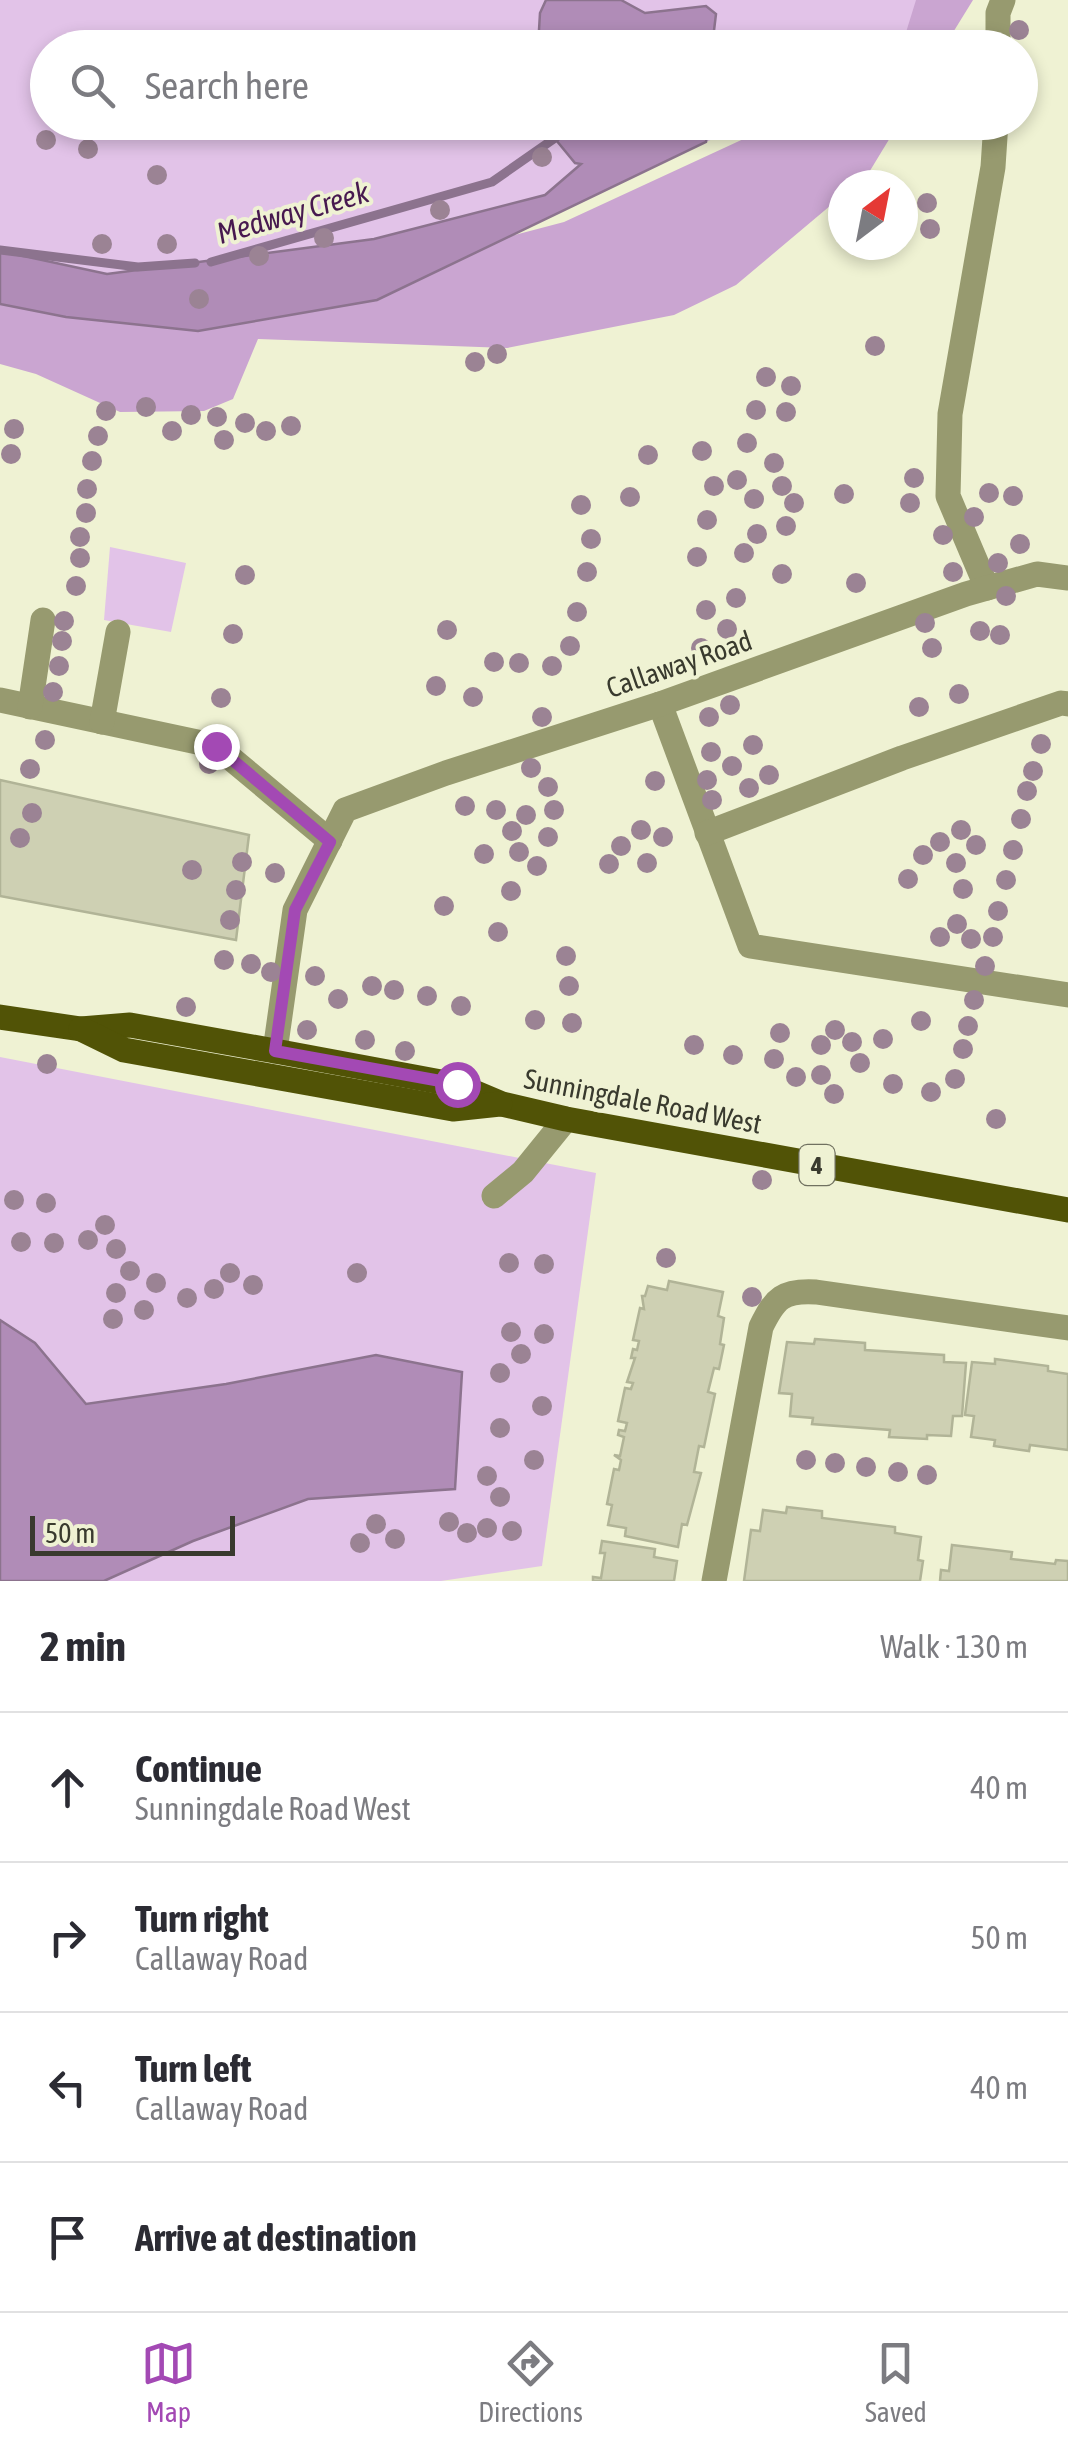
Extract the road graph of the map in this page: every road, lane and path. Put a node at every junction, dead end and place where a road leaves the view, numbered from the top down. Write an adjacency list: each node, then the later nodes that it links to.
1 (1003, 0): 2 (street)
2 (998, 30)
3 (995, 140): 5 (street)
4 (1068, 578): 5 (street, Callaway Road)
5 (986, 588): 9 (street, Callaway Road)
6 (43, 620): 11 (street)
7 (118, 632): 12 (street)
8 (0, 700): 11 (street)
9 (660, 704): 13 (street); 14 (street, Callaway Road)
10 (1068, 704): 13 (street)
11 (30, 707): 12 (street)
12 (102, 722): 14 (street)
13 (707, 834): 15 (street)
14 (330, 842): 18 (street, Callaway Road)
15 (1068, 994)
16 (0, 1017): 17 (main road, Sunningdale Road West / 4)
17 (81, 1029): 18 (main road, Sunningdale Road West); 19 (main road, Sunningdale Road West / 4)
18 (275, 1051): 19 (main road, Sunningdale Road West)
19 (502, 1104): 20 (main road, Sunningdale Road West / 4)
20 (566, 1120): 21 (street); 22 (main road, Sunningdale Road West / 4)
21 (494, 1196)
22 (1068, 1210)
23 (1068, 1328): 24 (street)
24 (714, 1581)

